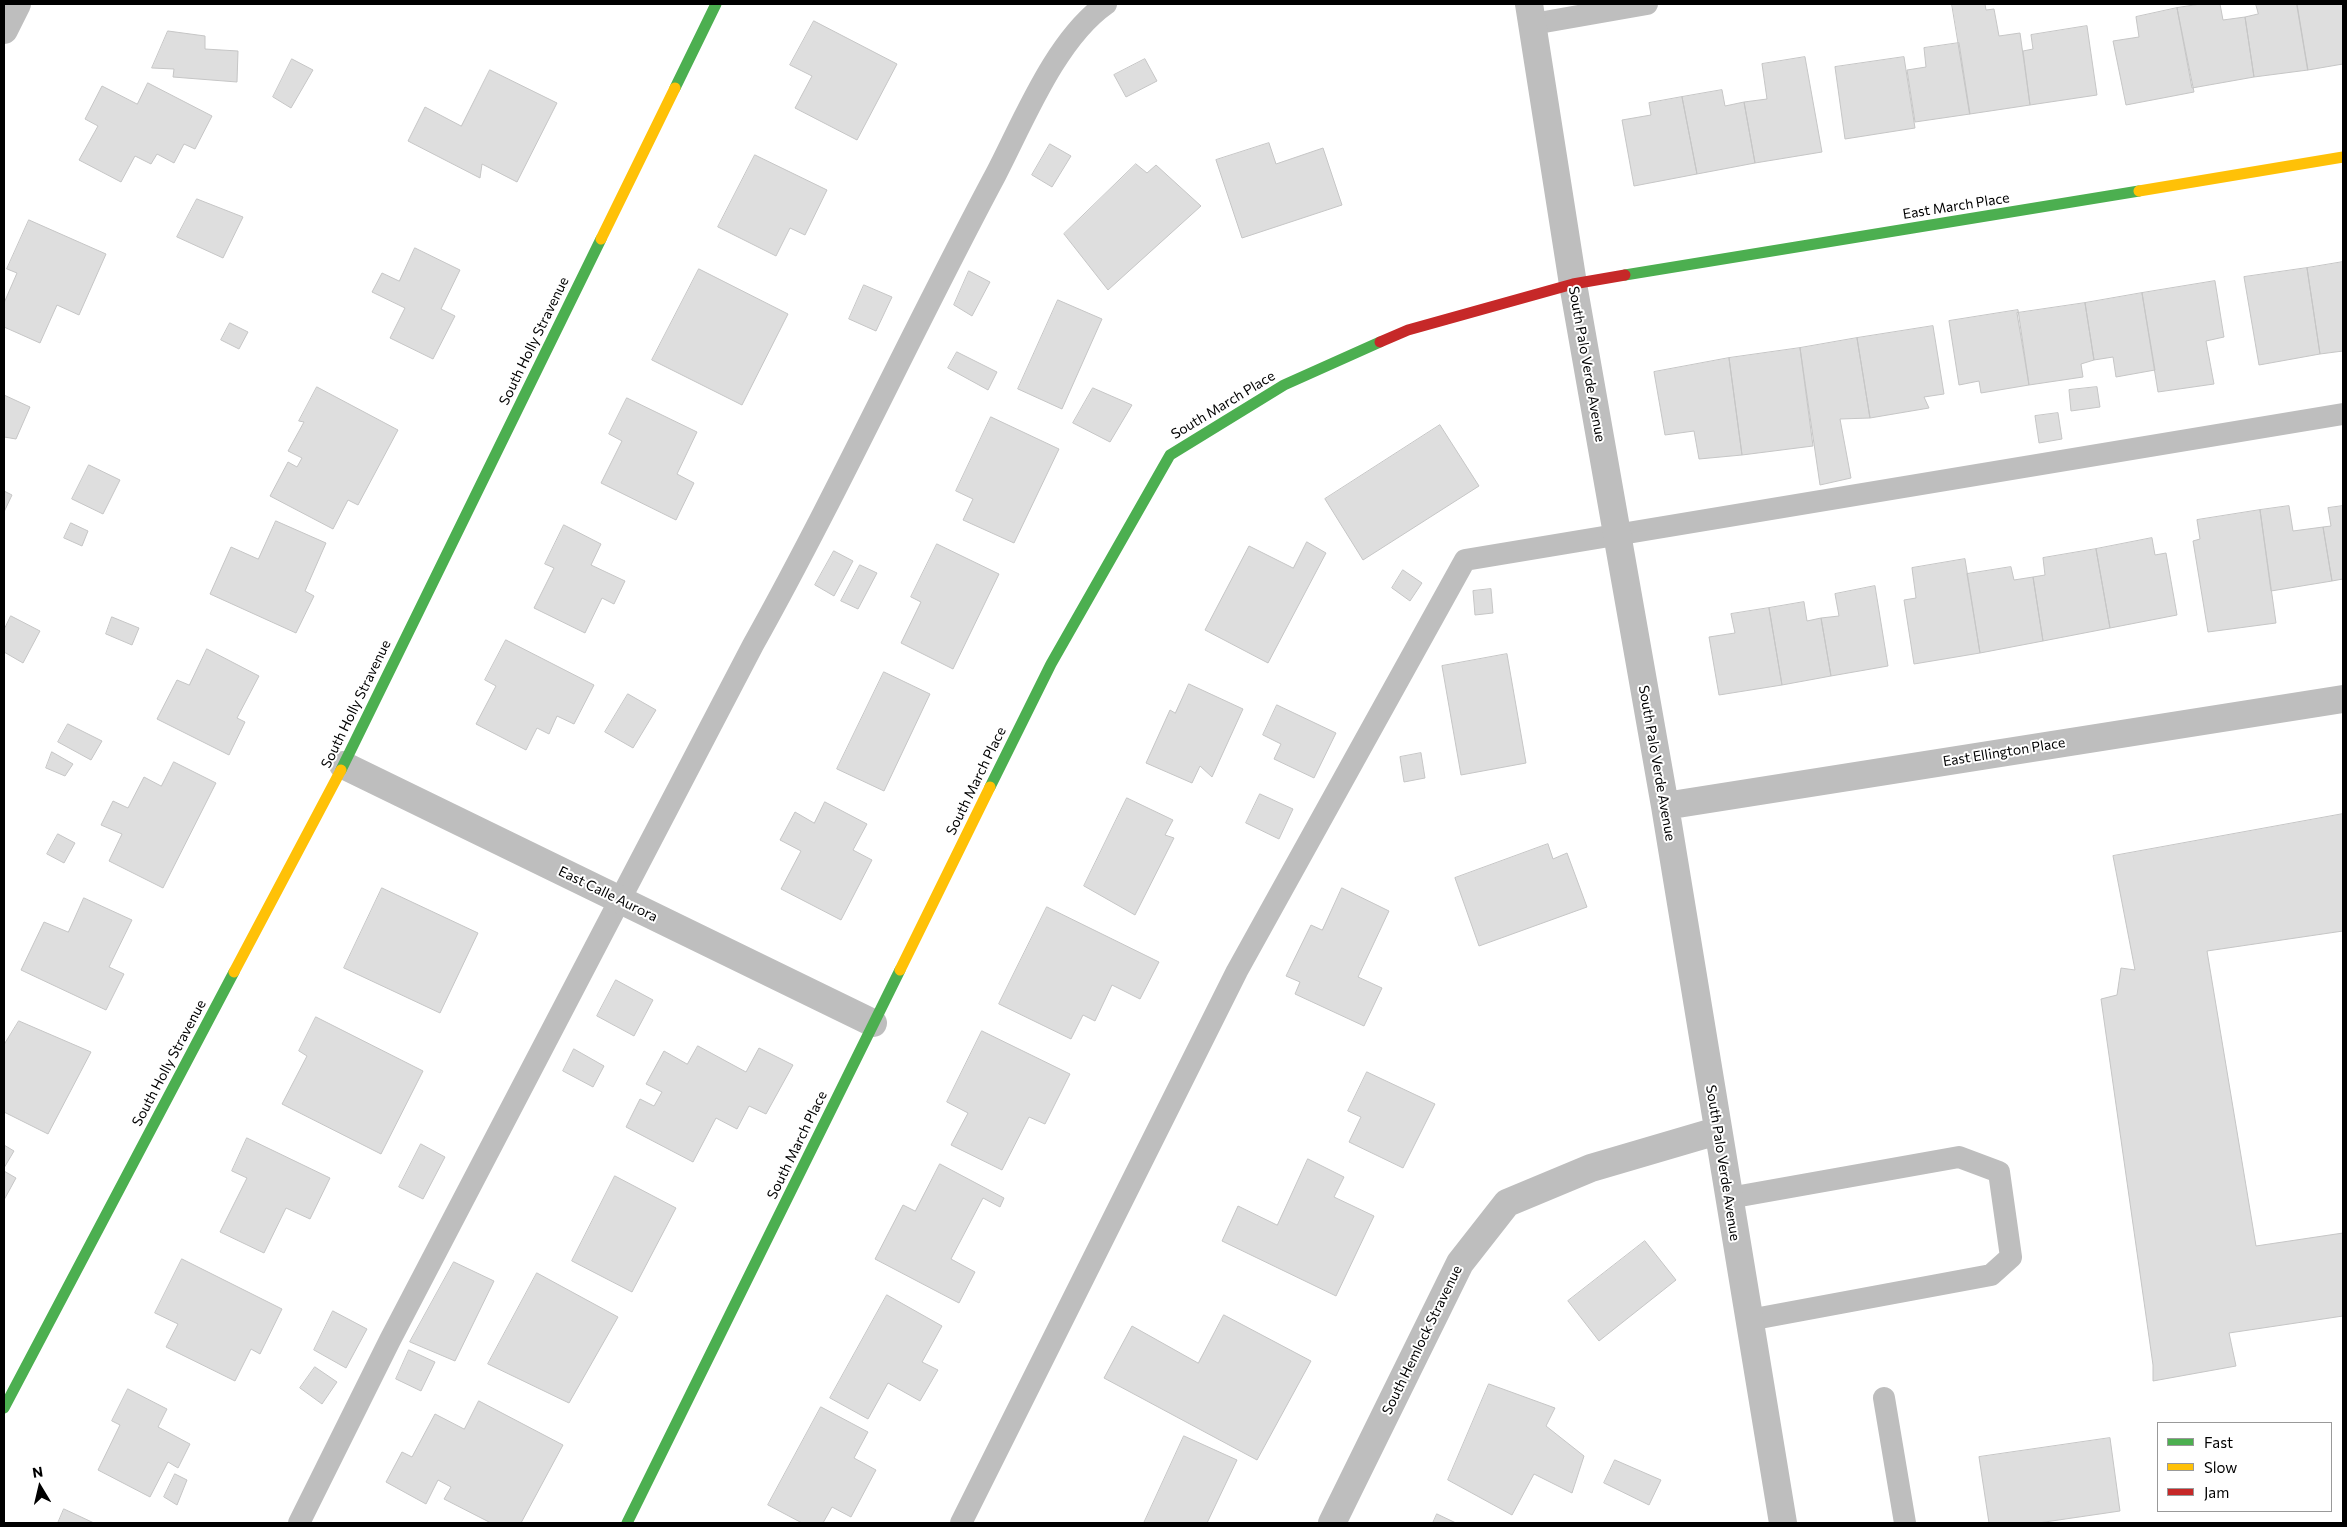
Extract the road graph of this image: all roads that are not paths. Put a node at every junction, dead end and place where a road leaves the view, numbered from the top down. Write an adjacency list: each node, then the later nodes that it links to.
1 (17, 4): 6 (street)
2 (716, 4): 12 (street, South Holly Stravenue)
3 (1106, 4): 14 (lane)
4 (1647, 4): 5 (lane)
5 (1531, 14): 8 (street, South Palo Verde Avenue)
6 (4, 30)
7 (2343, 157): 8 (street, East March Place)
8 (1573, 284): 10 (street, South Palo Verde Avenue); 15 (street, South March Place)
9 (2343, 414): 10 (lane)
10 (1617, 536): 13 (street, South Palo Verde Avenue); 23 (lane)
11 (2343, 699): 13 (street, East Ellington Place)
12 (343, 765): 14 (street, East Calle Aurora); 20 (street, South Holly Stravenue)
13 (1665, 806): 16 (street, South Palo Verde Avenue)
14 (621, 900): 15 (street, East Calle Aurora); 21 (lane)
15 (873, 1023): 22 (street, South March Place)
16 (1717, 1131): 17 (street, South Palo Verde Avenue); 24 (street, South Hemlock Stravenue)
17 (1729, 1198): 18 (street, South Palo Verde Avenue); 18 (lane)
18 (1749, 1320): 25 (street, South Palo Verde Avenue)
19 (1884, 1398): 26 (lane)
20 (4, 1408)
21 (299, 1523)
22 (628, 1523)
23 (961, 1523)
24 (1332, 1523)
25 (1783, 1523)
26 (1905, 1523)

